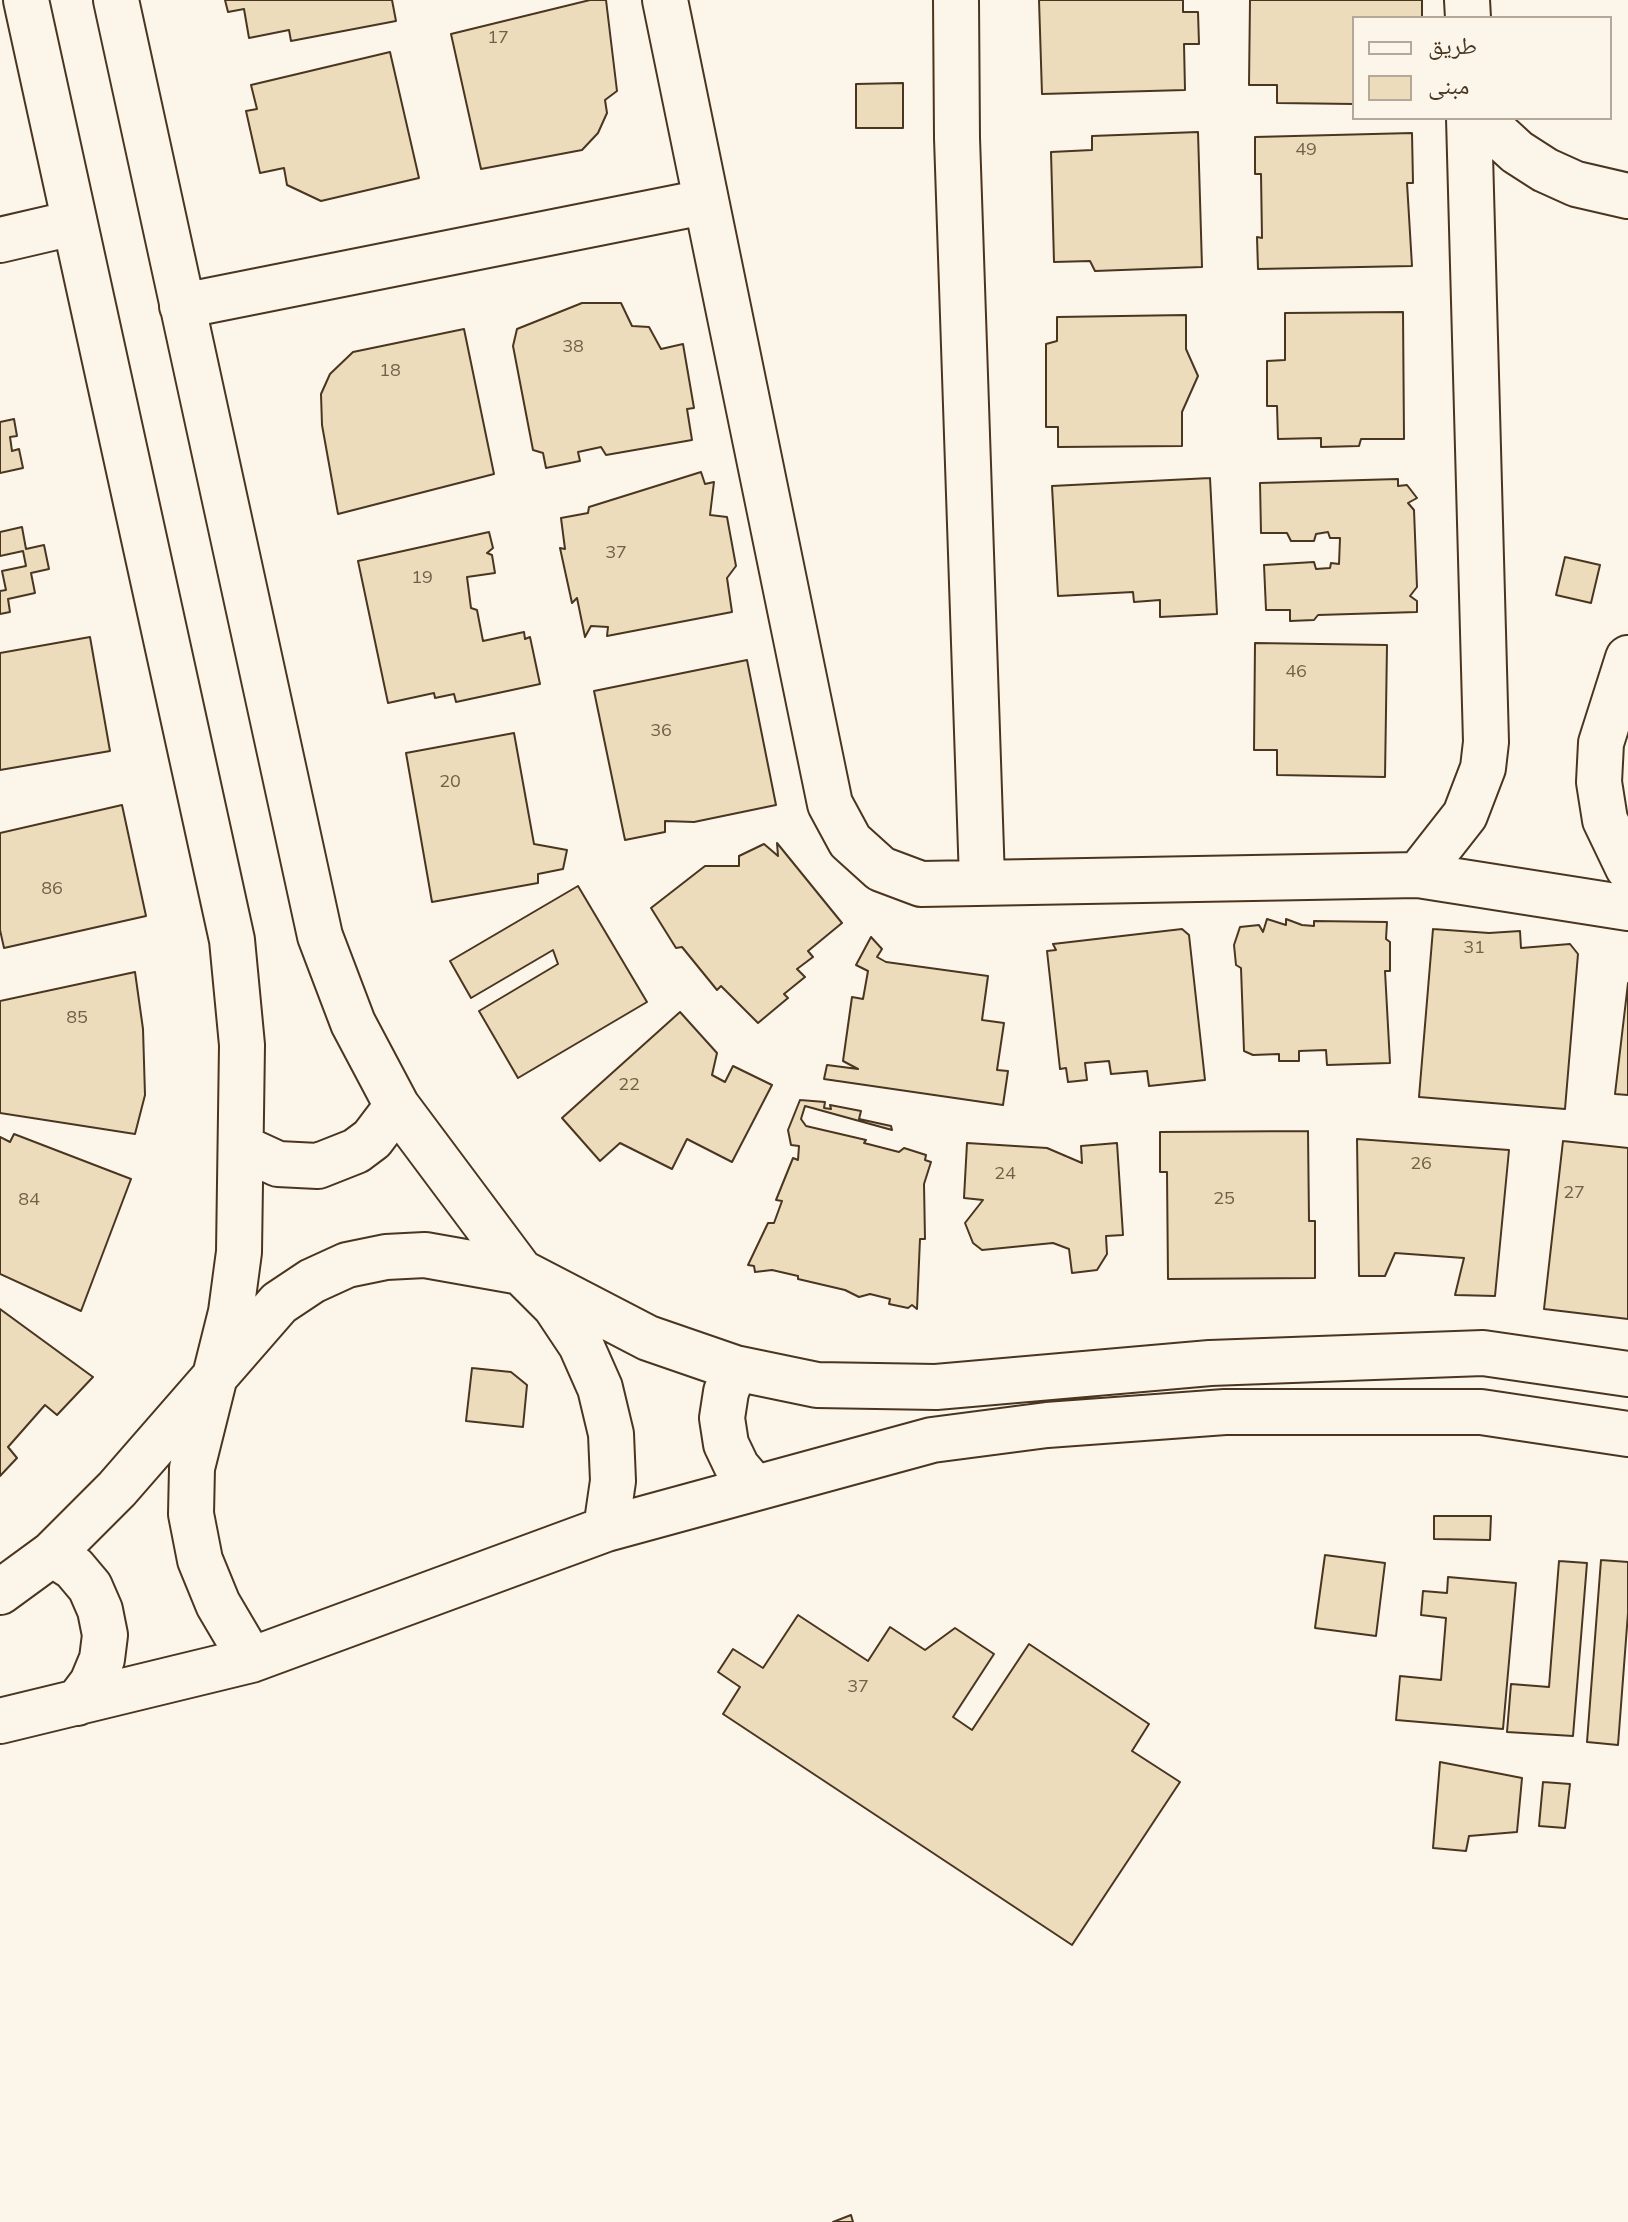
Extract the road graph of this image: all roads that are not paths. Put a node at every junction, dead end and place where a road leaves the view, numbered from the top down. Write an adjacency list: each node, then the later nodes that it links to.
1 (26, 0): 9 (street)
2 (116, 0): 11 (street)
3 (665, 0): 8 (street)
4 (956, 0): 15 (street)
5 (1469, 120): 14 (street)
6 (1482, 120): 7 (street)
7 (1628, 196)
8 (704, 202): 11 (street); 15 (street)
9 (73, 223): 10 (street); 18 (street)
10 (0, 240)
11 (182, 306): 17 (street)
12 (1628, 658): 13 (street)
13 (1628, 868)
14 (1418, 875): 15 (street); 16 (street)
15 (982, 880)
16 (1628, 908)
17 (397, 1106): 18 (street); 19 (street)
18 (241, 1147): 21 (street)
19 (521, 1272): 20 (street); 21 (street); 25 (street)
20 (735, 1368): 22 (street); 24 (street)
21 (217, 1371): 26 (street); 28 (street)
22 (1628, 1374)
23 (1628, 1434): 24 (street)
24 (754, 1487): 25 (street)
25 (606, 1529): 28 (street)
26 (52, 1554): 27 (street); 29 (street)
27 (0, 1592)
28 (251, 1660): 29 (street)
29 (77, 1703): 30 (street)
30 (0, 1721)

